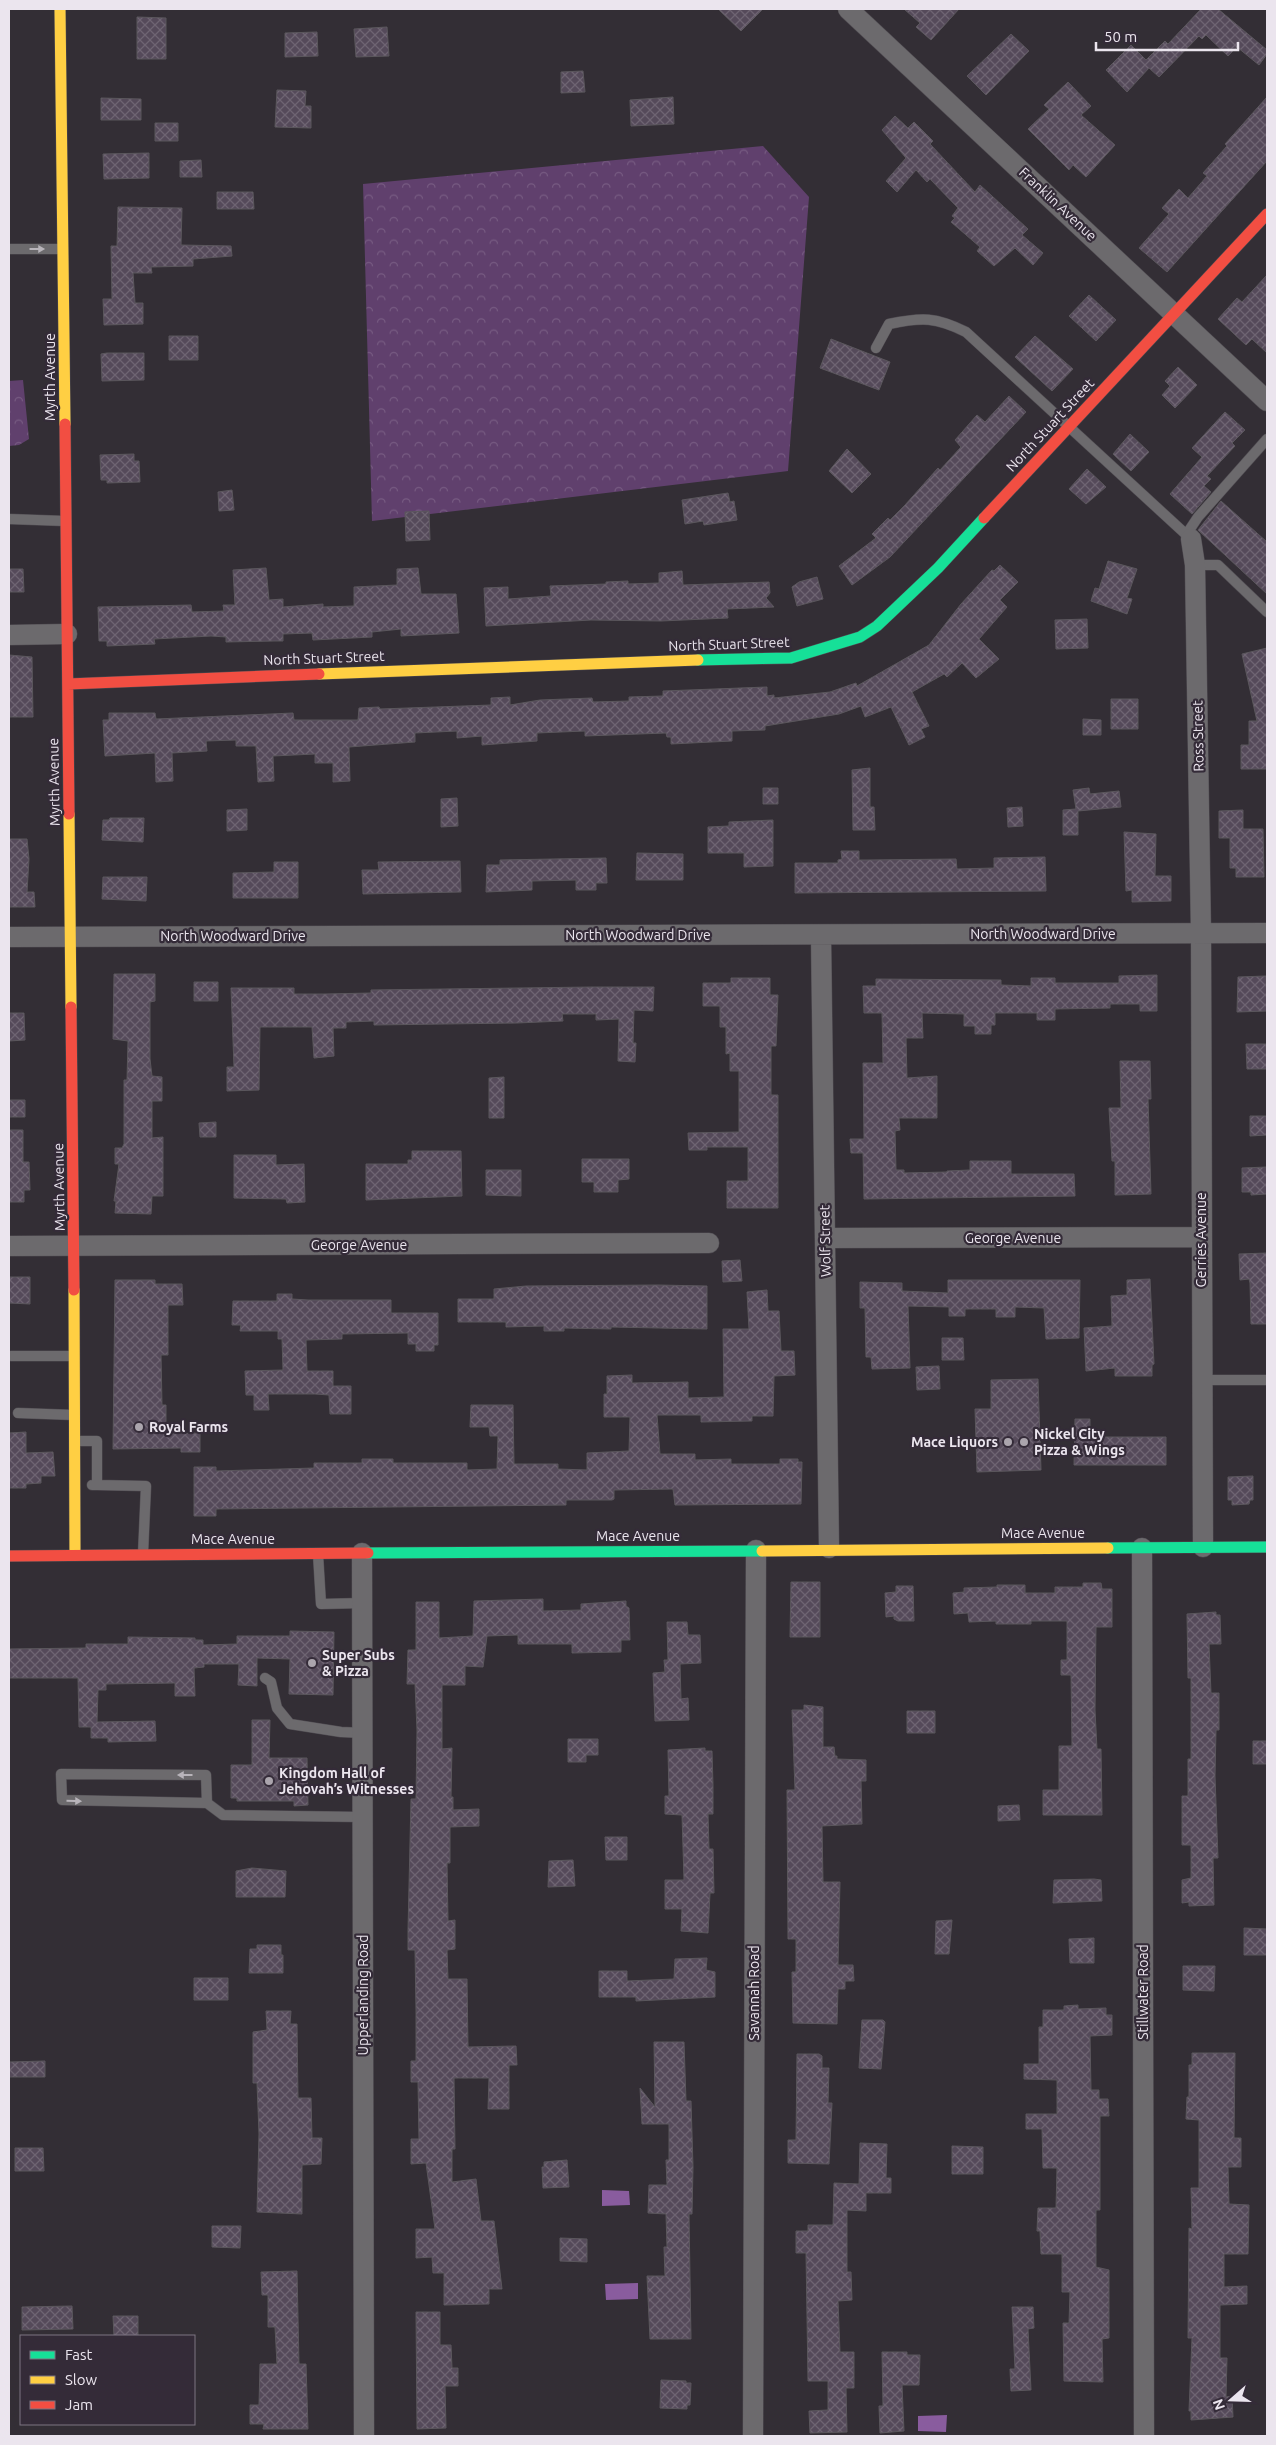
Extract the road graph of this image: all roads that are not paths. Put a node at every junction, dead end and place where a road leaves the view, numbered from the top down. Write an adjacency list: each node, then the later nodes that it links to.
1 (60, 9): 5 (street, Myrth Avenue)
2 (848, 9): 6 (street, Franklin Avenue)
3 (1267, 214): 6 (street, North Stuart Street)
4 (9, 249): 5 (lane, one-way to 5)
5 (65, 250): 12 (street, Myrth Avenue)
6 (1175, 314): 8 (street, Franklin Avenue); 9 (street, North Stuart Street)
7 (876, 348): 9 (lane)
8 (1267, 400)
9 (1068, 428): 13 (lane); 18 (street, North Stuart Street)
10 (1267, 439): 13 (lane)
11 (9, 519): 12 (lane)
12 (66, 521): 16 (street, Myrth Avenue)
13 (1191, 539): 14 (street, Ross Street)
14 (1195, 565): 15 (lane); 20 (street, Ross Street)
15 (1267, 612)
16 (67, 634): 17 (street); 18 (street, Myrth Avenue)
17 (9, 635)
18 (68, 684): 23 (street, Myrth Avenue)
19 (1267, 933): 20 (street, North Woodward Drive)
20 (1201, 934): 21 (street, North Woodward Drive); 24 (street, Gerries Avenue)
21 (821, 935): 23 (street, North Woodward Drive); 25 (street, Wolf Street)
22 (9, 937): 23 (street, North Woodward Drive)
23 (70, 937): 28 (street, Myrth Avenue)
24 (1201, 1237): 25 (street, George Avenue); 31 (street, Gerries Avenue)
25 (825, 1238): 40 (street, Wolf Street)
26 (709, 1243): 28 (street, George Avenue)
27 (9, 1246): 28 (street, George Avenue)
28 (74, 1246): 30 (street, Myrth Avenue)
29 (11, 1356): 30 (lane)
30 (74, 1356): 34 (street, Myrth Avenue)
31 (1202, 1380): 32 (lane); 38 (street, Gerries Avenue)
32 (1267, 1380)
33 (18, 1413): 34 (lane)
34 (75, 1415): 35 (street, Myrth Avenue)
35 (75, 1441): 36 (lane); 37 (street, Myrth Avenue)
36 (97, 1485): 37 (lane); 45 (lane)
37 (75, 1486): 46 (street, Myrth Avenue)
38 (1202, 1547): 39 (street, Mace Avenue); 41 (street, Mace Avenue)
39 (1267, 1547)
40 (829, 1548): 41 (street, Mace Avenue); 42 (street, Mace Avenue)
41 (1142, 1548): 55 (street, Stillwater Road)
42 (756, 1550): 44 (street, Mace Avenue); 54 (street, Savannah Road)
43 (318, 1553): 44 (street, Mace Avenue); 45 (street, Mace Avenue); 48 (lane)
44 (362, 1553): 48 (street, Upperlanding Road)
45 (143, 1554): 46 (street, Mace Avenue)
46 (75, 1555): 47 (street, Mace Avenue)
47 (9, 1556)
48 (363, 1604): 50 (street, Upperlanding Road)
49 (265, 1678): 50 (lane)
50 (364, 1733): 52 (street, Upperlanding Road)
51 (207, 1803): 51 (lane, one-way to 51); 52 (lane)
52 (363, 1817): 53 (street, Upperlanding Road)
53 (364, 2436)
54 (753, 2436)
55 (1144, 2436)

